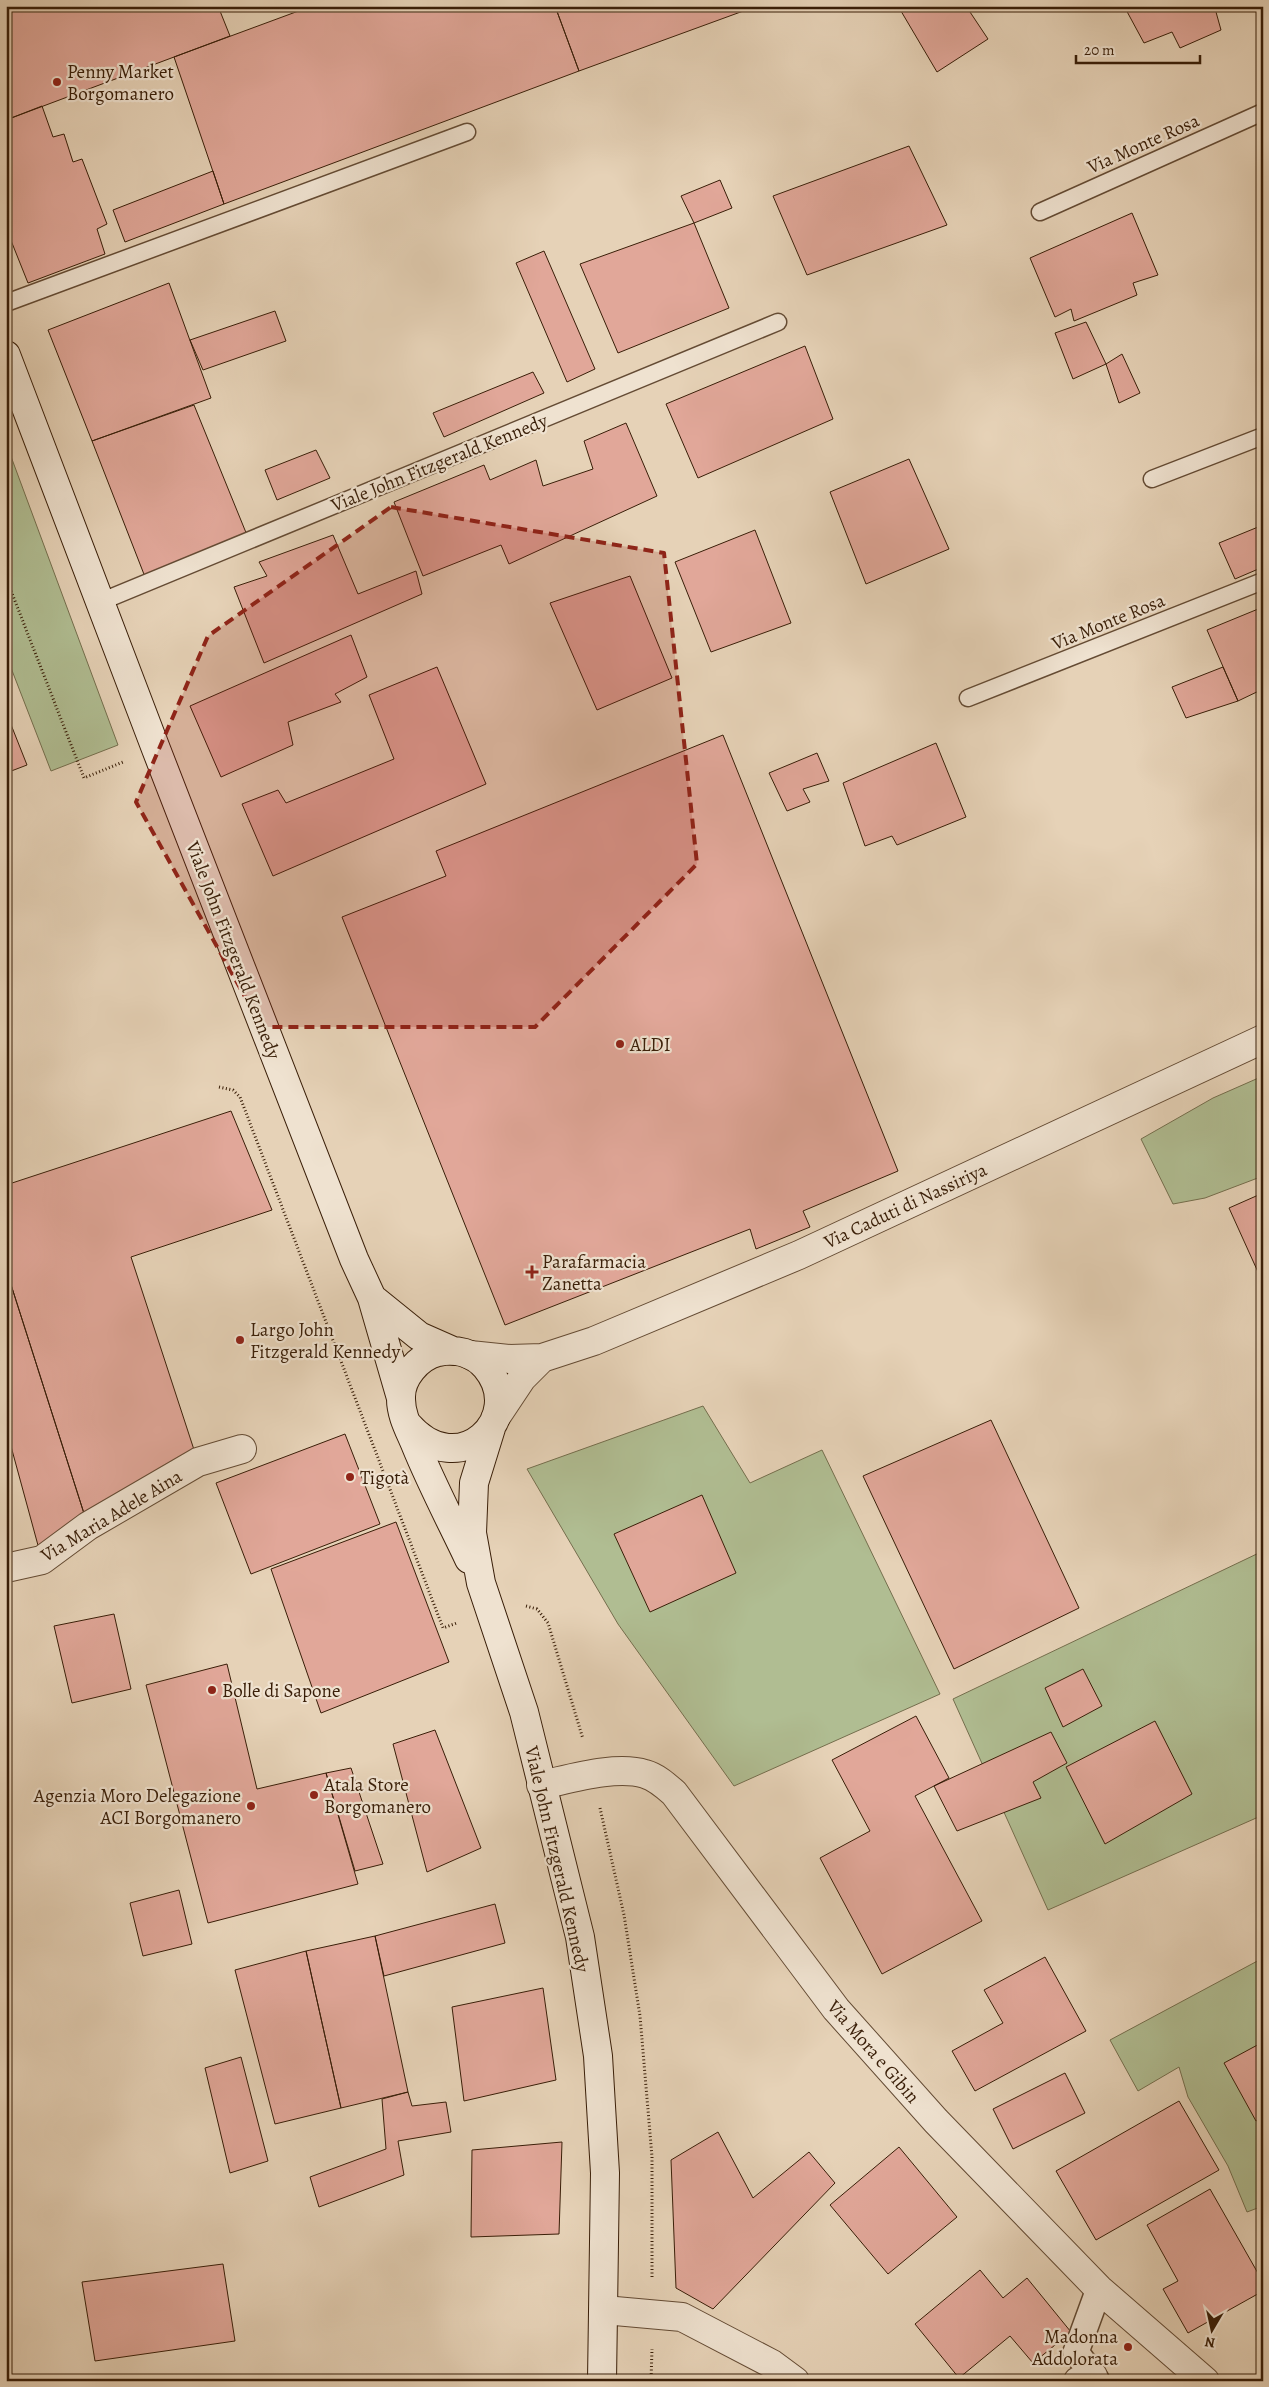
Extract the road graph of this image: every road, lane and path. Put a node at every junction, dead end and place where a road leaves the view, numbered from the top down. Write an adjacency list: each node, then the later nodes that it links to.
1 (1263, 112): 3 (lane, Via Monte Rosa)
2 (467, 132): 4 (lane)
3 (1040, 212)
4 (6, 303)
5 (778, 322): 11 (lane, Viale John Fitzgerald Kennedy)
6 (6, 355): 11 (main road, Viale John Fitzgerald Kennedy)
7 (1263, 436): 8 (lane)
8 (1152, 479)
9 (6, 578): 13 (path)
10 (1263, 581): 12 (lane, Via Monte Rosa)
11 (100, 602): 13 (main road, Viale John Fitzgerald Kennedy)
12 (968, 698)
13 (156, 749): 15 (main road, Viale John Fitzgerald Kennedy)
14 (1263, 1039): 17 (main road, Via Caduti di Nassiriya)
15 (372, 1298): 16 (main road, Viale John Fitzgerald Kennedy); 18 (main road, Viale John Fitzgerald Kennedy)
16 (461, 1353): 17 (main road, Via Caduti di Nassiriya); 18 (main road); 19 (main road, Viale John Fitzgerald Kennedy)
17 (542, 1358): 19 (main road, Via Caduti di Nassiriya)
18 (401, 1398): 20 (main road, Viale John Fitzgerald Kennedy)
19 (494, 1422): 20 (main road); 23 (main road, Viale John Fitzgerald Kennedy)
20 (408, 1426): 23 (main road, Viale John Fitzgerald Kennedy)
21 (242, 1448): 22 (main road, Via Maria Adele Aina)
22 (6, 1568)
23 (481, 1583): 24 (main road, Viale John Fitzgerald Kennedy)
24 (541, 1785): 25 (main road, Via Mora e Gibin); 26 (main road, Viale John Fitzgerald Kennedy)
25 (1098, 2289): 27 (street); 30 (main road, Via Mora e Gibin)
26 (604, 2310): 28 (main road, Viale John Fitzgerald Kennedy); 29 (main road)
27 (1089, 2379)
28 (602, 2381)
29 (795, 2381)
30 (1205, 2381)

